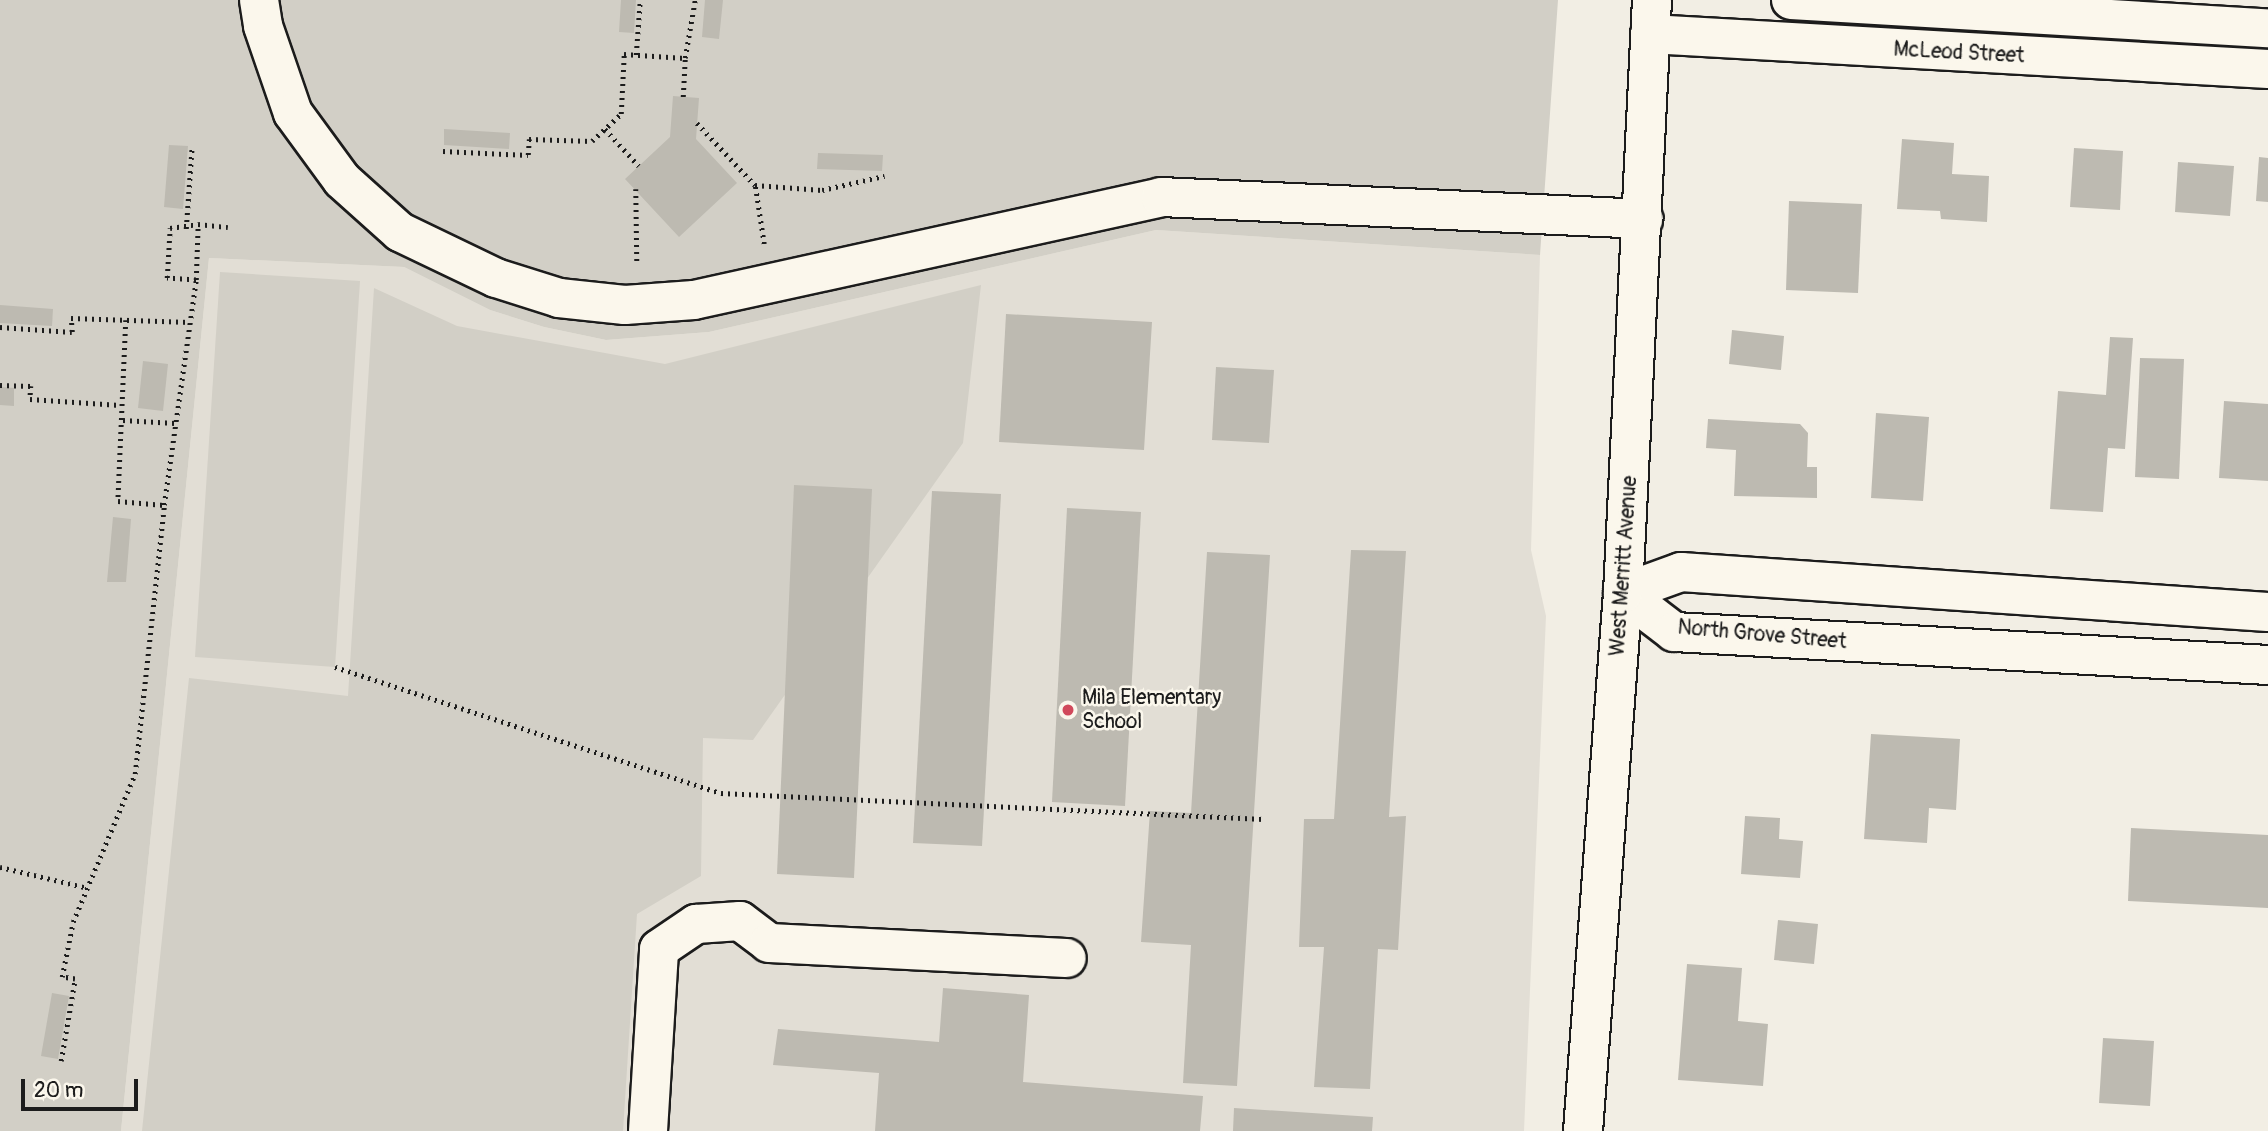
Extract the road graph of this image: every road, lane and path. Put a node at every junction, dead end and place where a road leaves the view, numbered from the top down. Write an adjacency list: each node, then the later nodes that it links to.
1 (259, 0): 27 (street)
2 (640, 0): 9 (path)
3 (695, 0): 10 (path)
4 (1791, 0): 5 (street, McLeod Street)
5 (1865, 4): 7 (street, McLeod Street); 8 (street)
6 (1651, 17): 8 (street, McLeod Street); 21 (street, West Merritt Avenue)
7 (2268, 28)
8 (1861, 48): 11 (street, McLeod Street)
9 (636, 55): 10 (path); 14 (path)
10 (685, 58): 12 (path)
11 (2268, 69)
12 (683, 97)
13 (697, 123): 19 (path)
14 (605, 129): 16 (path); 17 (path)
15 (192, 146): 24 (path)
16 (443, 151)
17 (639, 166)
18 (884, 176): 19 (path)
19 (755, 185): 26 (path)
20 (636, 190): 27 (path)
21 (1643, 219): 26 (street); 36 (street, West Merritt Avenue)
22 (198, 224): 23 (path); 24 (path); 25 (path)
23 (228, 227)
24 (186, 229): 25 (path)
25 (196, 280): 29 (path)
26 (771, 282): 27 (street)
27 (638, 304)
28 (126, 320): 29 (path); 30 (path); 32 (path)
29 (190, 322): 34 (path)
30 (0, 327)
31 (0, 385): 32 (path)
32 (120, 405): 33 (path)
33 (123, 420): 34 (path); 35 (path)
34 (175, 423): 35 (path)
35 (164, 505): 44 (path)
36 (1623, 593): 37 (street); 39 (street, North Grove Street); 48 (street, West Merritt Avenue)
37 (1969, 595): 38 (street); 39 (street)
38 (2268, 612)
39 (1965, 649): 40 (street, North Grove Street)
40 (2268, 664)
41 (335, 667): 42 (path)
42 (1262, 819)
43 (0, 867): 44 (path)
44 (88, 888): 46 (path)
45 (1067, 958): 47 (street)
46 (61, 1061)
47 (648, 1131)
48 (1583, 1131)

